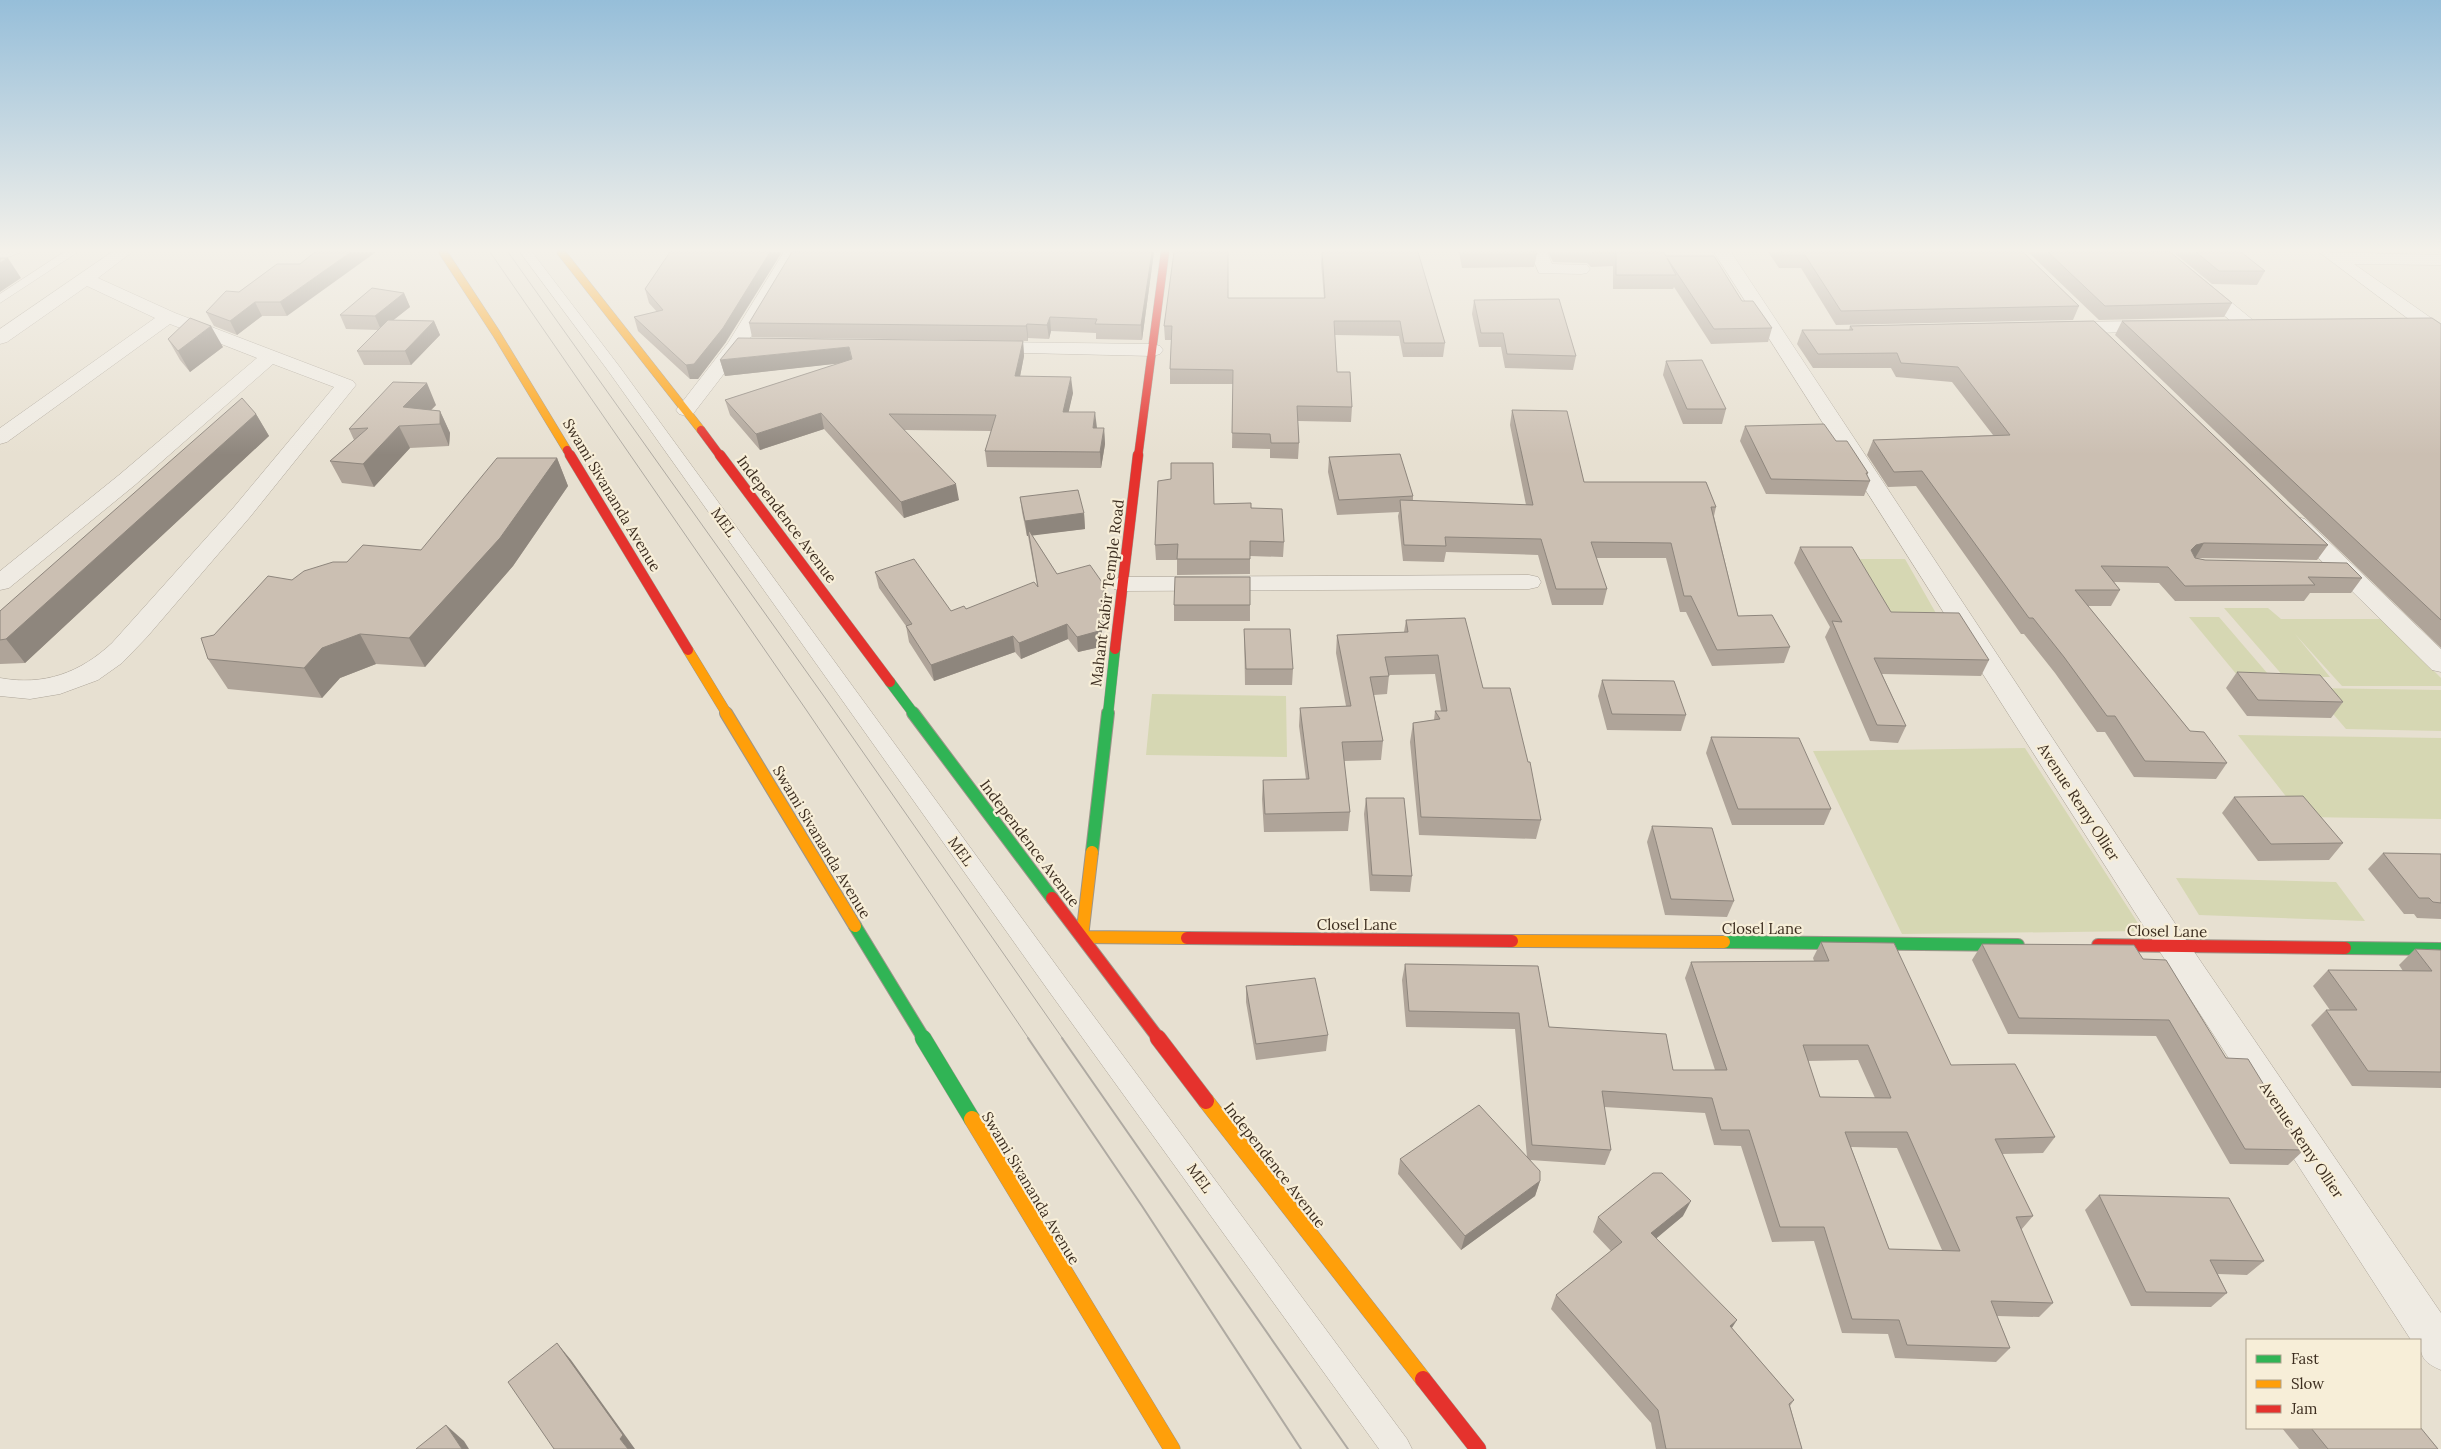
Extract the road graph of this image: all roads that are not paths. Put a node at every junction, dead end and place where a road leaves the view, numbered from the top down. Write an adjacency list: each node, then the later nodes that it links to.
1 (27, 320): 21 (street)
2 (163, 320): 29 (street)
3 (177, 320): 27 (street)
4 (487, 320): 44 (street, Swami Sivananda Avenue)
5 (577, 320): 45 (lane, MEL)
6 (614, 320): 28 (street, Independence Avenue)
7 (752, 320): 22 (street)
8 (1157, 320): 26 (street, Mahant Kabir Temple Road)
9 (1775, 320): 41 (street, Avenue Remy Ollier)
10 (2086, 320): 18 (street)
11 (2240, 320): 16 (street)
12 (2422, 321): 13 (street); 20 (street)
13 (2393, 322)
14 (2266, 324): 16 (street)
15 (2219, 325): 16 (street)
16 (2247, 325)
17 (2171, 326): 18 (street)
18 (2095, 328): 19 (street); 25 (street)
19 (2045, 329)
20 (2441, 334)
21 (0, 338)
22 (736, 346): 23 (street); 28 (street)
23 (756, 346)
24 (964, 348): 26 (street)
25 (2117, 349)
26 (1153, 350): 35 (street, Mahant Kabir Temple Road)
27 (271, 356): 34 (street); 37 (street)
28 (686, 410): 38 (street, Independence Avenue)
29 (0, 438)
30 (2280, 508): 32 (street)
31 (2314, 570): 32 (street)
32 (2344, 570): 36 (street)
33 (1529, 582): 35 (street)
34 (0, 583)
35 (1123, 584): 38 (street, Mahant Kabir Temple Road)
36 (2441, 664)
37 (0, 687)
38 (1082, 937): 39 (street, Closel Lane); 46 (street, Independence Avenue)
39 (2034, 945)
40 (2083, 945): 41 (street, Closel Lane)
41 (2173, 946): 42 (street, Closel Lane); 43 (street, Avenue Remy Ollier)
42 (2441, 949)
43 (2441, 1349)
44 (1172, 1449)
45 (1397, 1449)
46 (1478, 1449)

